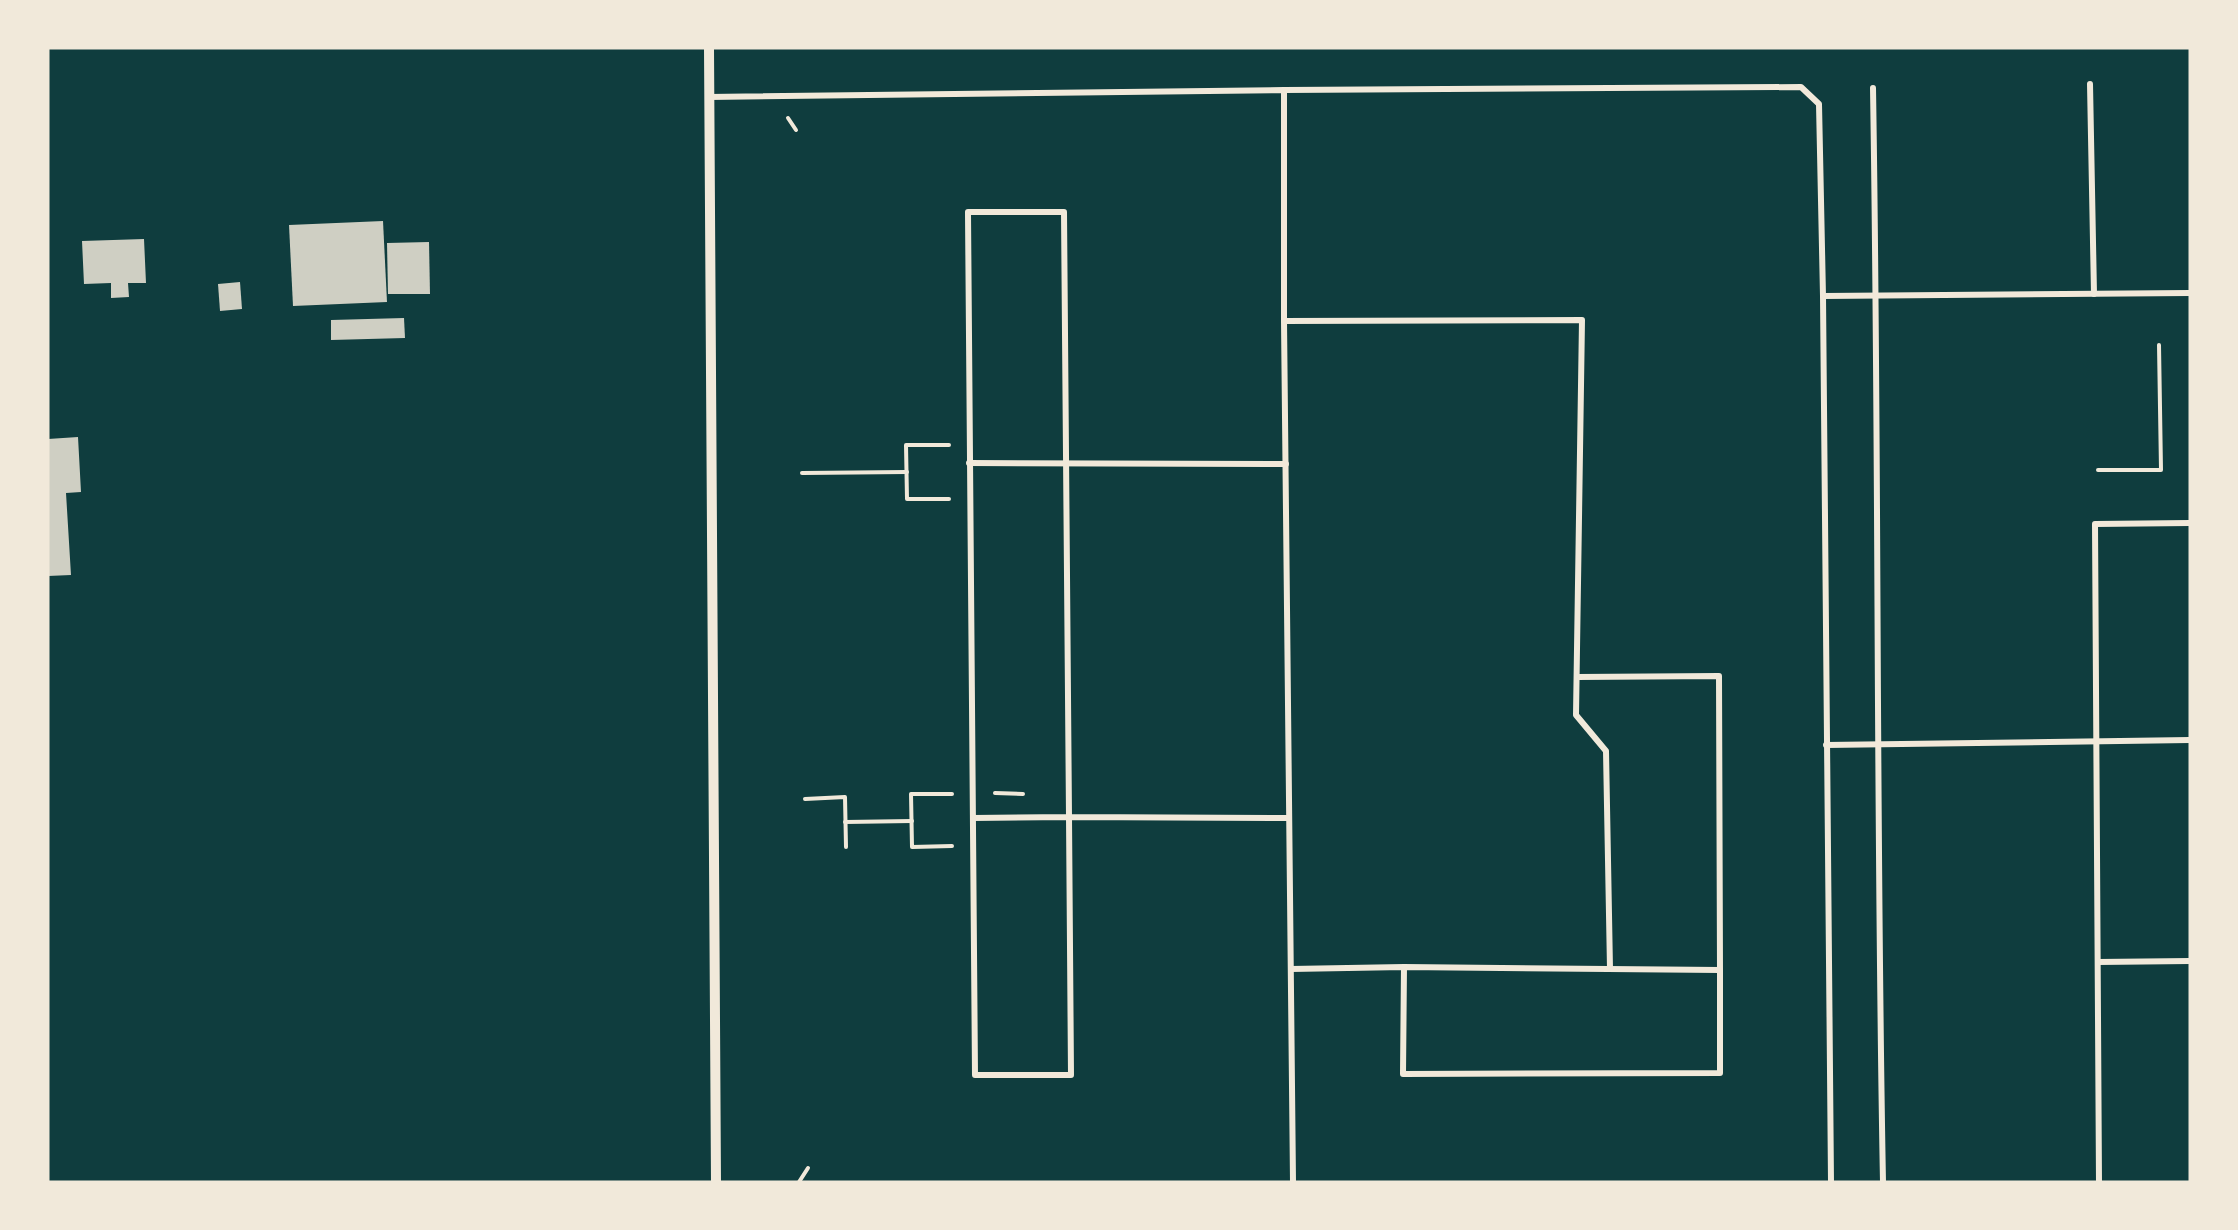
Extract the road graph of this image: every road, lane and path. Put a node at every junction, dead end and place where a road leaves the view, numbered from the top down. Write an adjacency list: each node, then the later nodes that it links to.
1 (709, 48): 5 (street)
2 (2090, 84): 7 (street)
3 (1873, 88): 9 (street)
4 (1284, 90): 5 (street); 8 (street); 10 (street)
5 (710, 97): 42 (street)
6 (2190, 293): 7 (street)
7 (2094, 294): 9 (street)
8 (1823, 296): 9 (street); 24 (street)
9 (1876, 296): 25 (street)
10 (1284, 321): 15 (street); 21 (street)
11 (2158, 345): 16 (path)
12 (950, 445): 17 (path)
13 (969, 463): 14 (street); 14 (street); 29 (street)
14 (1067, 464): 15 (street); 28 (street)
15 (1286, 464): 30 (street)
16 (2098, 470)
17 (907, 472): 18 (path); 19 (path)
18 (802, 473)
19 (950, 499)
20 (2190, 523): 23 (street)
21 (1577, 677): 39 (street); 40 (street)
22 (2190, 740): 23 (street)
23 (2096, 742): 25 (street); 36 (street)
24 (1826, 745): 25 (street); 45 (street)
25 (1878, 745): 46 (street)
26 (953, 794): 31 (path)
27 (805, 799): 32 (path)
28 (1069, 817): 29 (street); 29 (street); 30 (street)
29 (973, 818)
30 (1289, 818): 38 (street)
31 (912, 821): 32 (path); 33 (path)
32 (846, 822): 34 (path)
33 (955, 846)
34 (846, 847)
35 (2190, 961): 36 (street)
36 (2098, 962): 47 (street)
37 (1404, 967): 38 (street); 39 (street); 40 (street)
38 (1290, 969): 44 (street)
39 (1610, 969): 40 (street)
40 (1720, 970)
41 (808, 1168): 43 (path)
42 (717, 1182)
43 (799, 1182)
44 (1293, 1182)
45 (1831, 1182)
46 (1883, 1182)
47 (2099, 1182)

